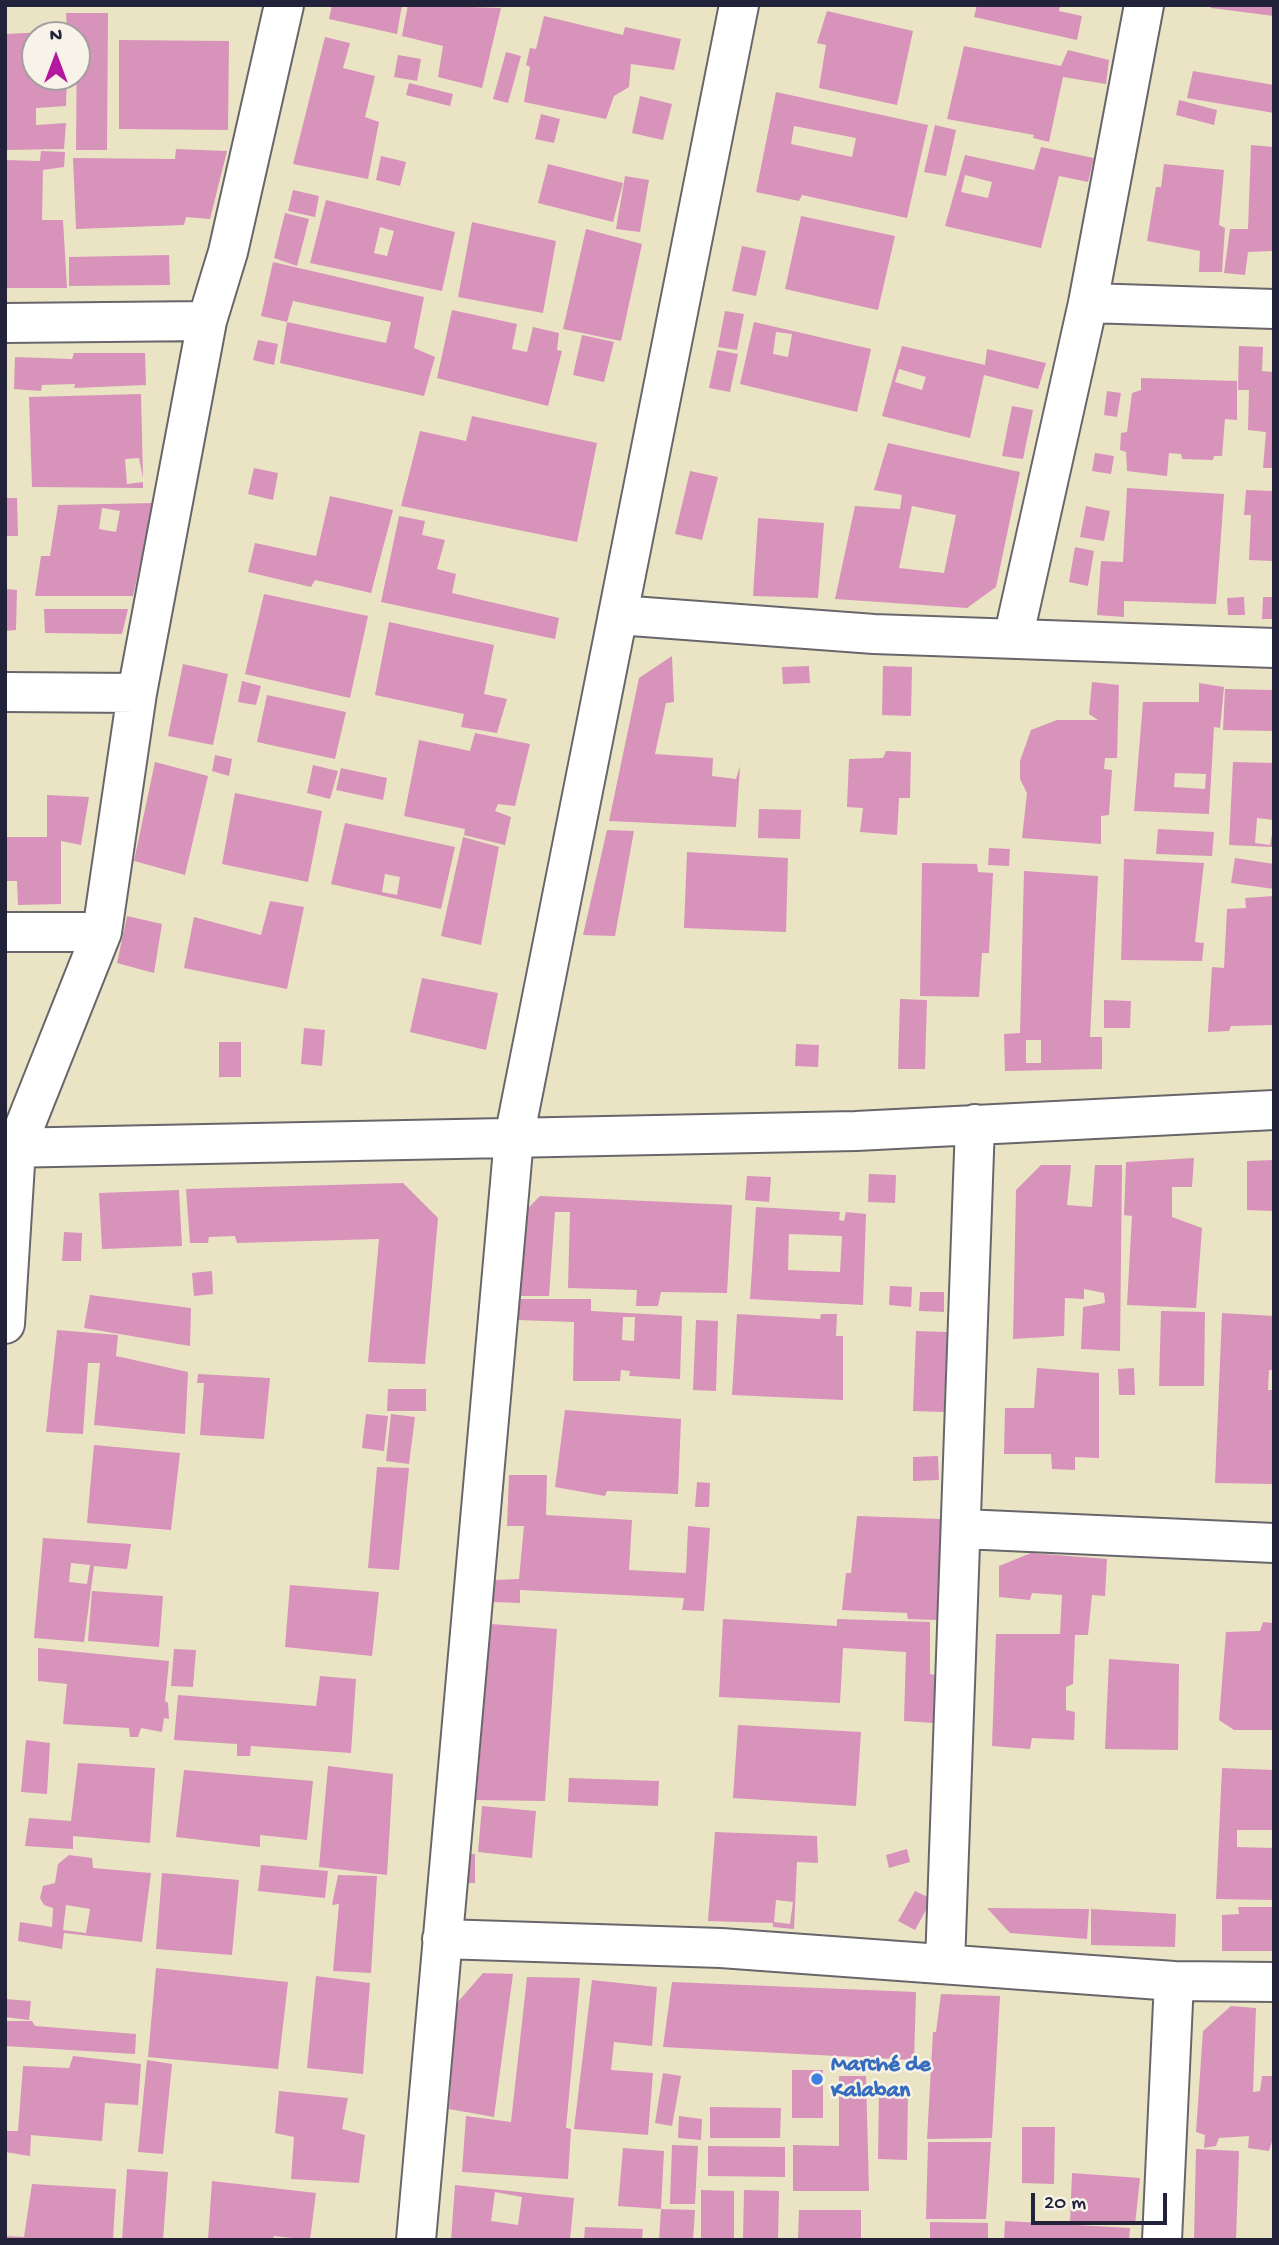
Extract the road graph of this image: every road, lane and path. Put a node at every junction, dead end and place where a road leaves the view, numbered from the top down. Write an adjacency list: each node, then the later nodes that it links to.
1 (284, 5): 6 (street)
2 (739, 5): 8 (street)
3 (1144, 5): 4 (street)
4 (1088, 303): 5 (street); 9 (street)
5 (1274, 309)
6 (207, 321): 7 (street); 12 (street)
7 (5, 323)
8 (618, 615): 9 (street); 17 (street)
9 (1013, 639): 10 (street)
10 (1274, 648)
11 (5, 692): 12 (street)
12 (137, 693): 14 (street)
13 (5, 932): 14 (street)
14 (102, 932): 18 (street)
15 (1274, 1110): 16 (street)
16 (975, 1124): 17 (street); 20 (street)
17 (514, 1138): 18 (street); 22 (street)
18 (11, 1148): 19 (street)
19 (5, 1324)
20 (963, 1529): 21 (street); 23 (street)
21 (1274, 1543)
22 (442, 1939): 23 (street); 26 (street)
23 (945, 1964): 24 (street)
24 (1174, 1981): 25 (street); 27 (street)
25 (1274, 1982)
26 (416, 2240)
27 (1162, 2240)

